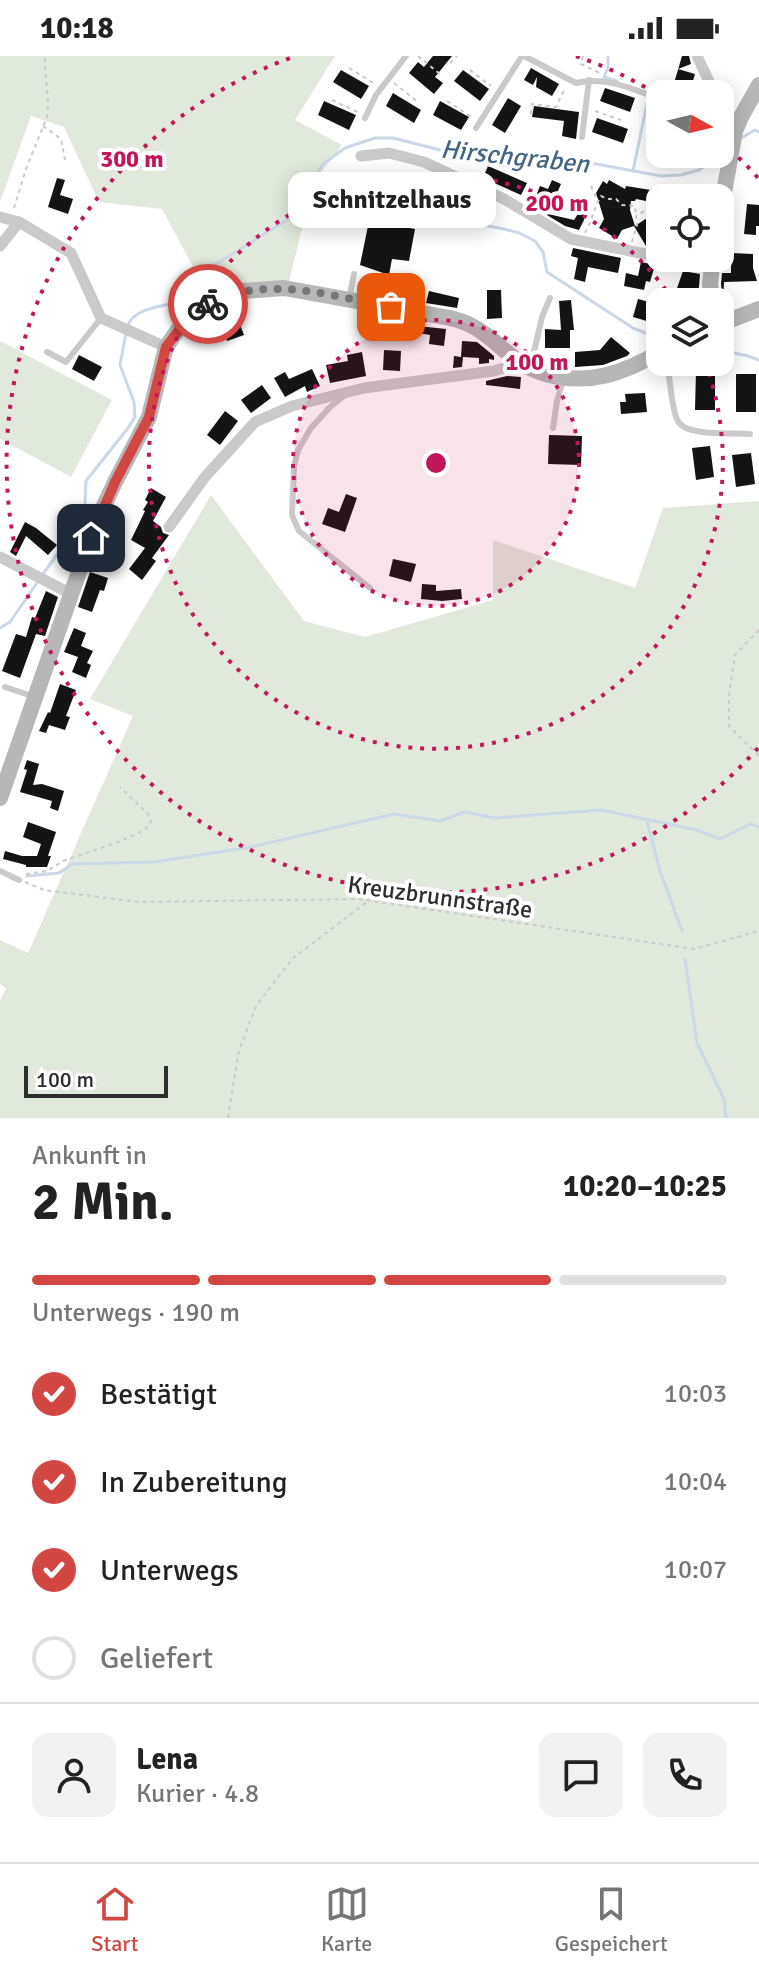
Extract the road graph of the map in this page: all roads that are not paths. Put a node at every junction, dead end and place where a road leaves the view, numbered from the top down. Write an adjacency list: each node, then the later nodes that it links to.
1 (406, 56): 8 (lane)
2 (523, 56): 4 (lane); 10 (lane)
3 (697, 56): 5 (street)
4 (589, 80): 7 (lane); 11 (lane)
5 (708, 80)
6 (759, 85): 9 (main road)
7 (646, 94)
8 (366, 117)
9 (734, 122)
10 (478, 125)
11 (582, 137)
12 (361, 156): 15 (street)
13 (10, 219): 14 (street); 20 (street)
14 (0, 246)
15 (646, 254)
16 (354, 274): 18 (lane)
17 (550, 298): 25 (lane)
18 (349, 299): 22 (main road); 25 (main road)
19 (757, 312): 21 (main road)
20 (101, 318): 22 (street); 23 (lane)
21 (734, 319)
22 (166, 347): 34 (main road)
23 (47, 352)
24 (646, 360): 27 (main road)
25 (526, 366): 27 (main road); 28 (street)
26 (670, 376): 30 (lane)
27 (564, 378): 29 (lane)
28 (350, 392): 31 (street); 33 (lane)
29 (553, 428)
30 (750, 434)
31 (169, 527)
32 (0, 557): 34 (street)
33 (370, 588)
34 (71, 594): 36 (main road)
35 (5, 687): 36 (lane)
36 (35, 697): 37 (main road)
37 (0, 798)
38 (0, 871): 39 (lane)
39 (19, 880)

